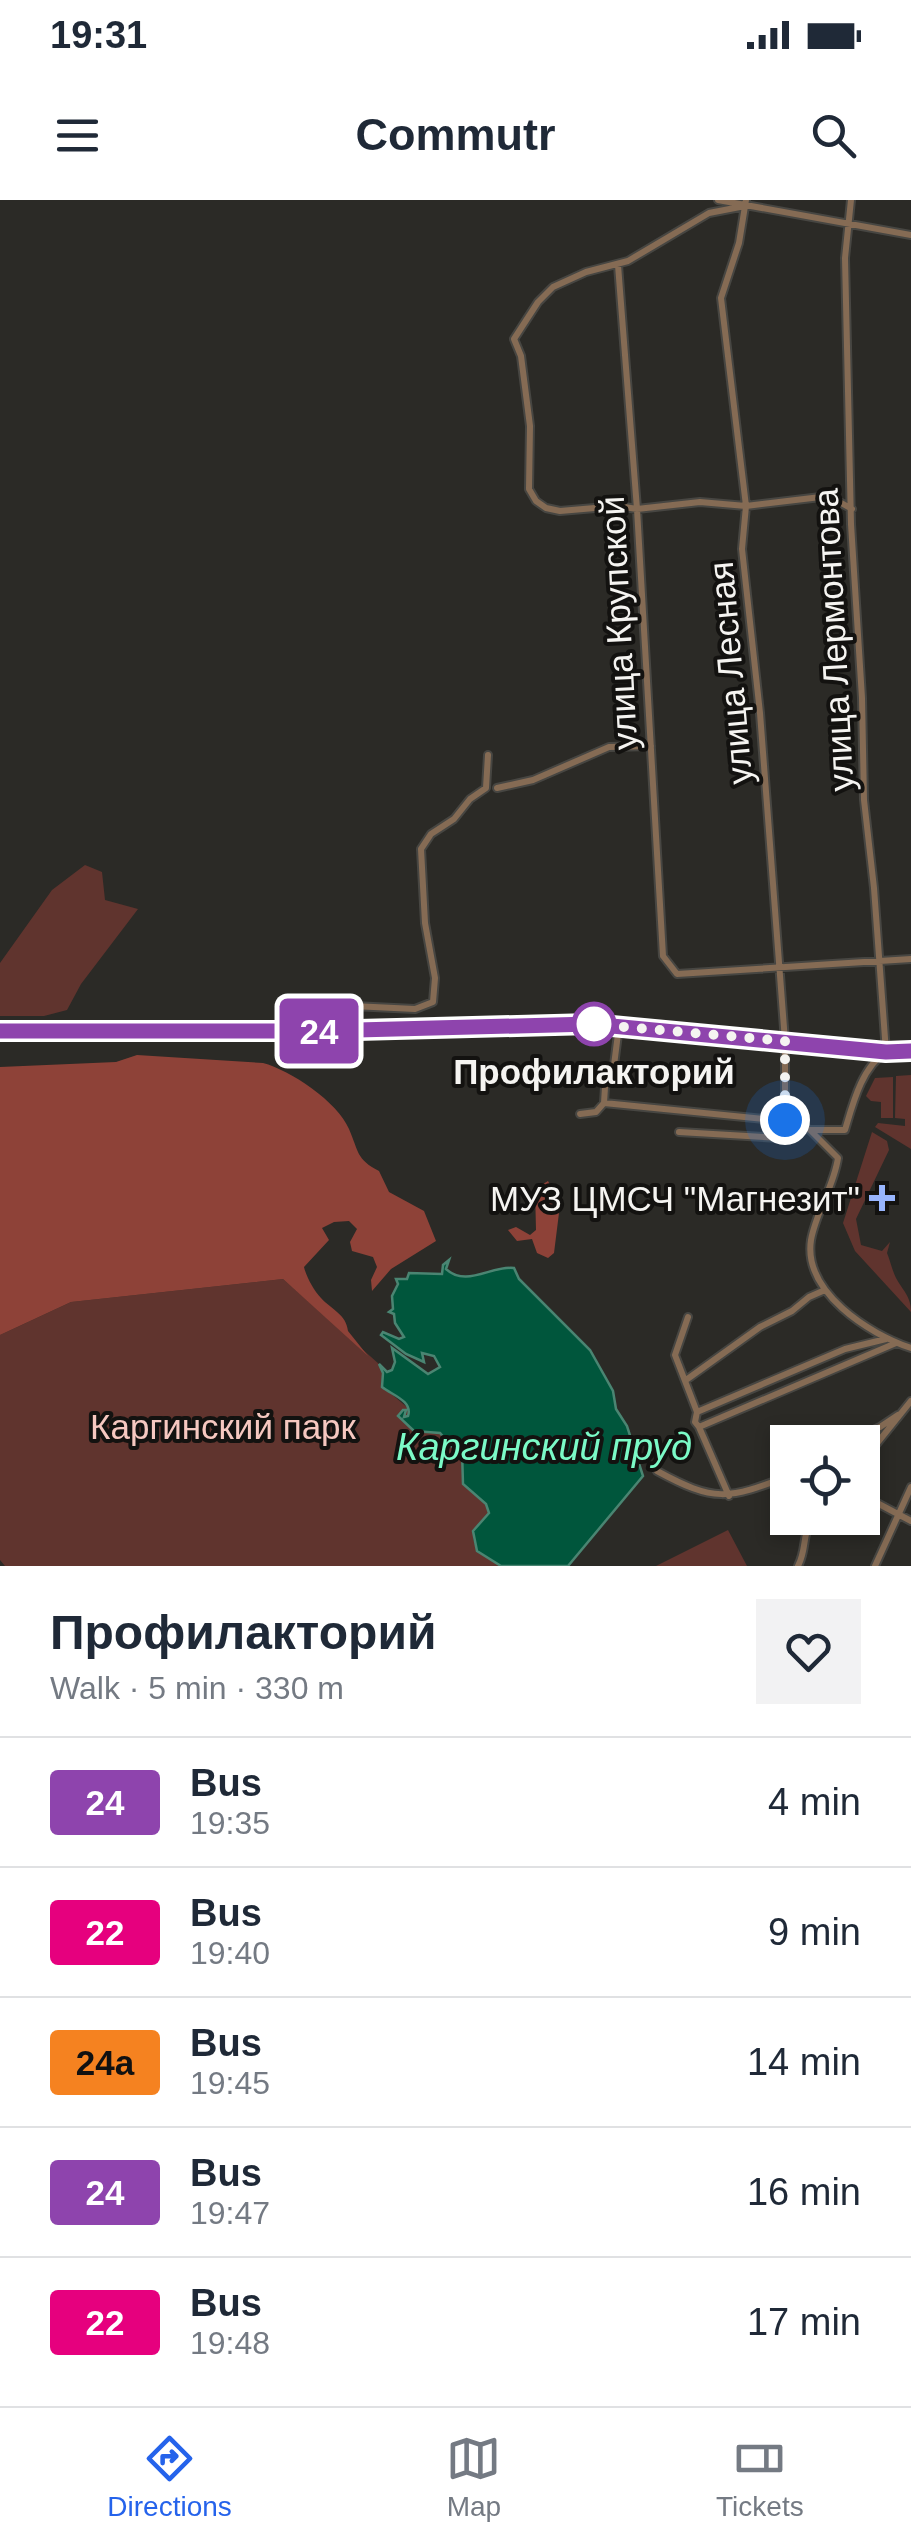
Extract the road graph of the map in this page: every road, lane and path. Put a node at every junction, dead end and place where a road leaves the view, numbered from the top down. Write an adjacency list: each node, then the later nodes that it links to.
1 (718, 200): 3 (street)
2 (852, 200): 4 (street, улица Лермонтова)
3 (746, 203): 4 (street); 6 (street); 7 (street, улица Лесная)
4 (847, 224): 5 (street); 9 (street, улица Лермонтова)
5 (911, 235)
6 (618, 265): 8 (street, улица Крупской); 8 (street)
7 (746, 506): 8 (street); 9 (street); 15 (street, улица Лесная)
8 (638, 509): 10 (street, улица Крупской)
9 (852, 509): 14 (street, улица Лермонтова)
10 (650, 746): 12 (street); 15 (street, улица Крупской)
11 (488, 755): 18 (street)
12 (497, 788)
13 (911, 959): 14 (street)
14 (880, 960): 15 (street); 20 (street, улица Лермонтова)
15 (780, 968): 19 (street, улица Лесная)
16 (619, 1025): 18 (main road); 19 (main road); 22 (street)
17 (0, 1031): 18 (main road)
18 (319, 1031)
19 (785, 1041): 20 (main road); 24 (street, улица Лесная)
20 (886, 1052): 21 (main road); 25 (street)
21 (911, 1052)
22 (604, 1103): 23 (street); 24 (street)
23 (580, 1114)
24 (785, 1120): 25 (street); 26 (street, улица Лесная)
25 (810, 1130): 27 (street)
26 (679, 1132)
27 (825, 1290): 29 (street); 32 (street)
28 (688, 1316): 32 (street)
29 (887, 1339): 30 (street); 35 (street)
30 (896, 1343): 31 (street); 36 (street)
31 (911, 1348)
32 (686, 1380): 35 (street)
33 (911, 1401): 34 (street)
34 (906, 1410): 37 (street); 38 (street)
35 (698, 1412): 36 (street)
36 (699, 1427): 42 (street)
37 (880, 1428)
38 (880, 1441)
39 (657, 1471): 42 (street)
40 (770, 1484): 42 (street)
41 (911, 1487): 44 (street)
42 (728, 1496)
43 (880, 1504): 44 (street)
44 (897, 1513): 45 (street); 48 (street)
45 (911, 1521)
46 (804, 1535): 47 (street)
47 (798, 1566)
48 (875, 1566)

